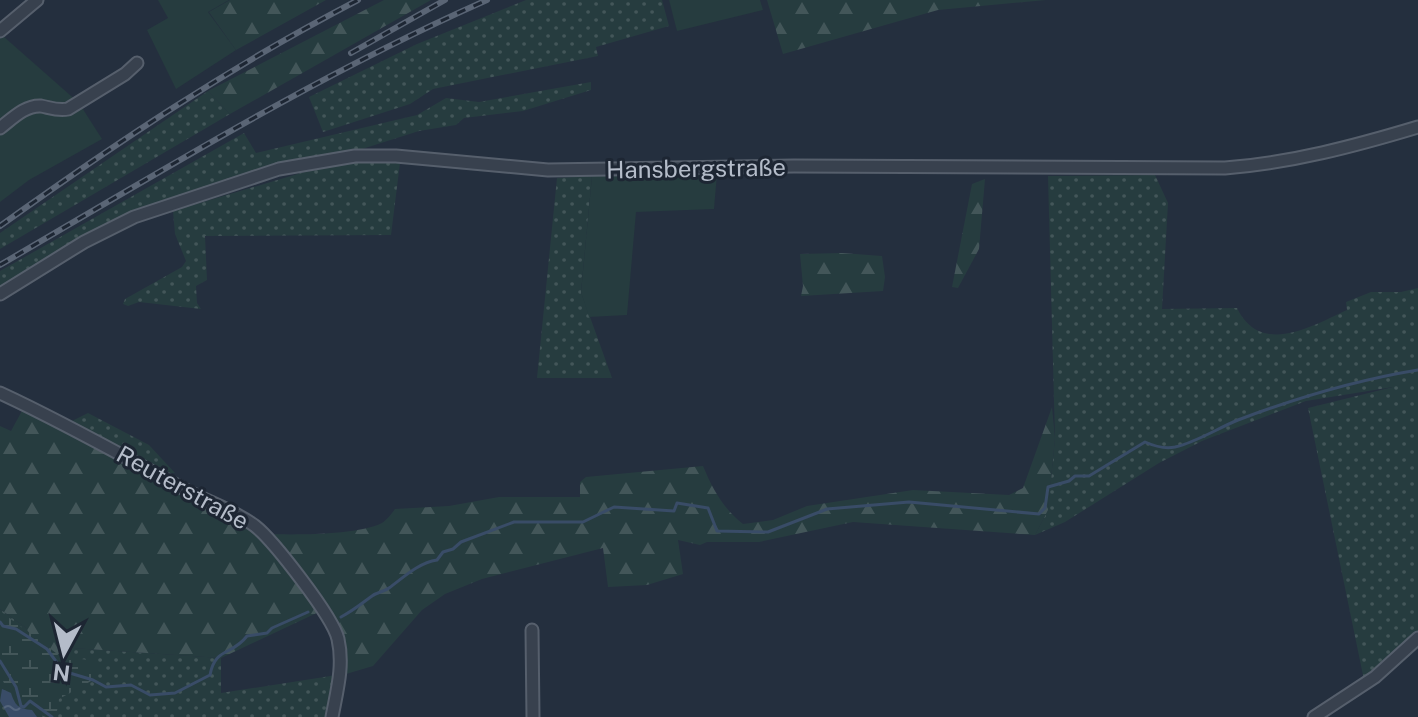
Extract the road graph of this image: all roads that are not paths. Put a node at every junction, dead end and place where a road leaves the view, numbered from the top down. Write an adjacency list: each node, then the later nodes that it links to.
1 (37, 0): 2 (street)
2 (0, 31)
3 (137, 63): 5 (street)
4 (1418, 127): 6 (street, Hansbergstraße)
5 (0, 128)
6 (0, 294)
7 (0, 393): 10 (street, Reuterstraße)
8 (532, 630): 11 (street)
9 (1418, 638): 12 (street)
10 (332, 717)
11 (533, 717)
12 (1314, 717)

